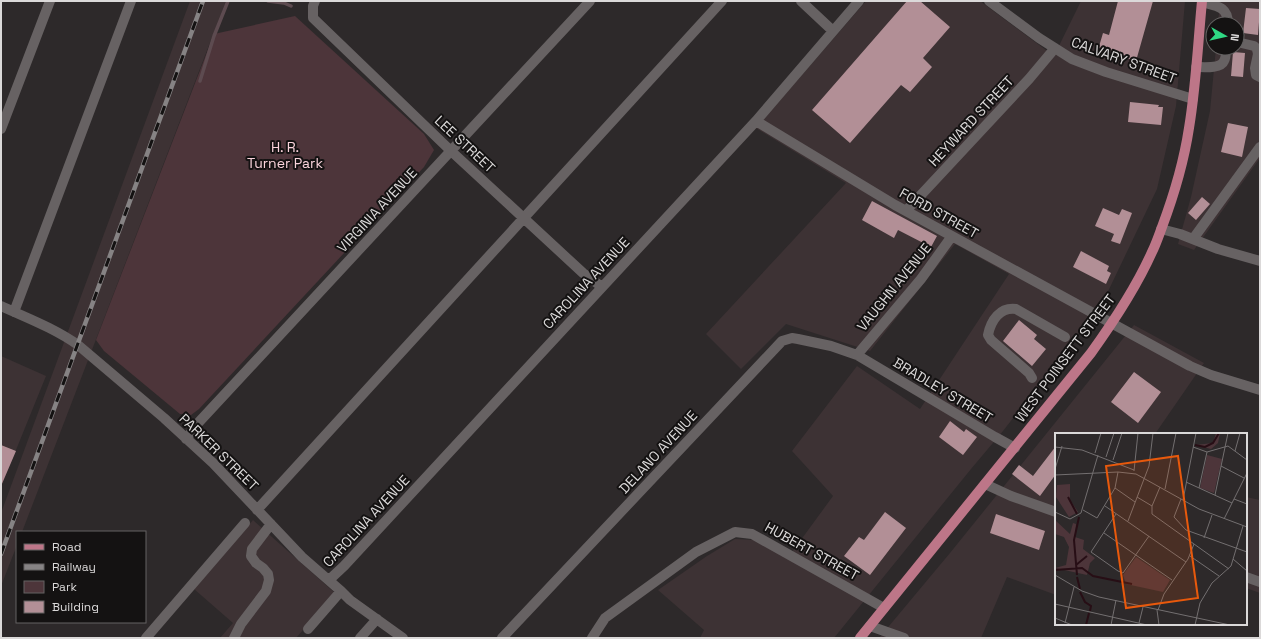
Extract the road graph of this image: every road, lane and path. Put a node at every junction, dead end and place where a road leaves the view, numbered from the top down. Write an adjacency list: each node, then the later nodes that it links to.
1 (50, 1): 19 (street)
2 (131, 1): 30 (street)
3 (315, 1): 21 (street, LEE STREET)
4 (590, 1): 21 (street, VIRGINIA AVENUE)
5 (722, 1): 23 (street)
6 (801, 1): 11 (street)
7 (859, 1): 11 (street, CAROLINA AVENUE)
8 (989, 1): 13 (street, CALVARY STREET)
9 (1202, 1): 10 (street); 15 (main road, WEST POINSETT STREET)
10 (1227, 16)
11 (834, 31): 18 (street, CAROLINA AVENUE)
12 (1245, 44): 16 (street)
13 (1054, 48): 17 (street, CALVARY STREET); 22 (street, HEYWARD STREET)
14 (1225, 56): 15 (street)
15 (1196, 67): 17 (main road, WEST POINSETT STREET)
16 (1260, 77)
17 (1193, 100): 24 (main road, WEST POINSETT STREET)
18 (756, 121): 22 (street, FORD STREET); 28 (street, CAROLINA AVENUE)
19 (1, 129)
20 (1260, 147): 26 (street)
21 (451, 151): 23 (street, LEE STREET); 36 (street, VIRGINIA AVENUE)
22 (906, 211): 25 (street, FORD STREET)
23 (523, 218): 28 (street, LEE STREET); 39 (street)
24 (1161, 229): 26 (street); 31 (main road, WEST POINSETT STREET)
25 (952, 236): 31 (street, FORD STREET); 33 (street, VAUGHN AVENUE)
26 (1193, 239): 27 (street)
27 (1260, 261)
28 (602, 287): 44 (street, CAROLINA AVENUE)
29 (1, 306): 30 (street, PARKER STREET)
30 (14, 312): 36 (street, PARKER STREET)
31 (1113, 323): 35 (street, FORD STREET); 37 (main road, WEST POINSETT STREET)
32 (1065, 338): 34 (street)
33 (857, 355): 37 (street, BRADLEY STREET); 55 (street, DELANO AVENUE)
34 (1032, 378)
35 (1260, 390)
36 (186, 439): 39 (street, PARKER STREET)
37 (1015, 448): 38 (main road, WEST POINSETT STREET)
38 (985, 484): 40 (street); 47 (main road, WEST POINSETT STREET)
39 (257, 510): 42 (street, PARKER STREET)
40 (1055, 512)
41 (246, 523): 51 (street)
42 (271, 524): 44 (street, PARKER STREET); 52 (street)
43 (1247, 577): 45 (street)
44 (329, 580): 46 (street, PARKER STREET)
45 (1260, 582)
46 (341, 591): 48 (street, PARKER STREET); 50 (street)
47 (884, 608): 49 (main road, WEST POINSETT STREET); 56 (street, HUBERT STREET)
48 (377, 619): 53 (street); 54 (street, PARKER STREET)
49 (870, 626): 57 (main road, WEST POINSETT STREET); 58 (street)
50 (308, 629)
51 (146, 638)
52 (234, 638)
53 (360, 638)
54 (403, 638)
55 (502, 638)
56 (592, 638)
57 (860, 638)
58 (904, 638)

